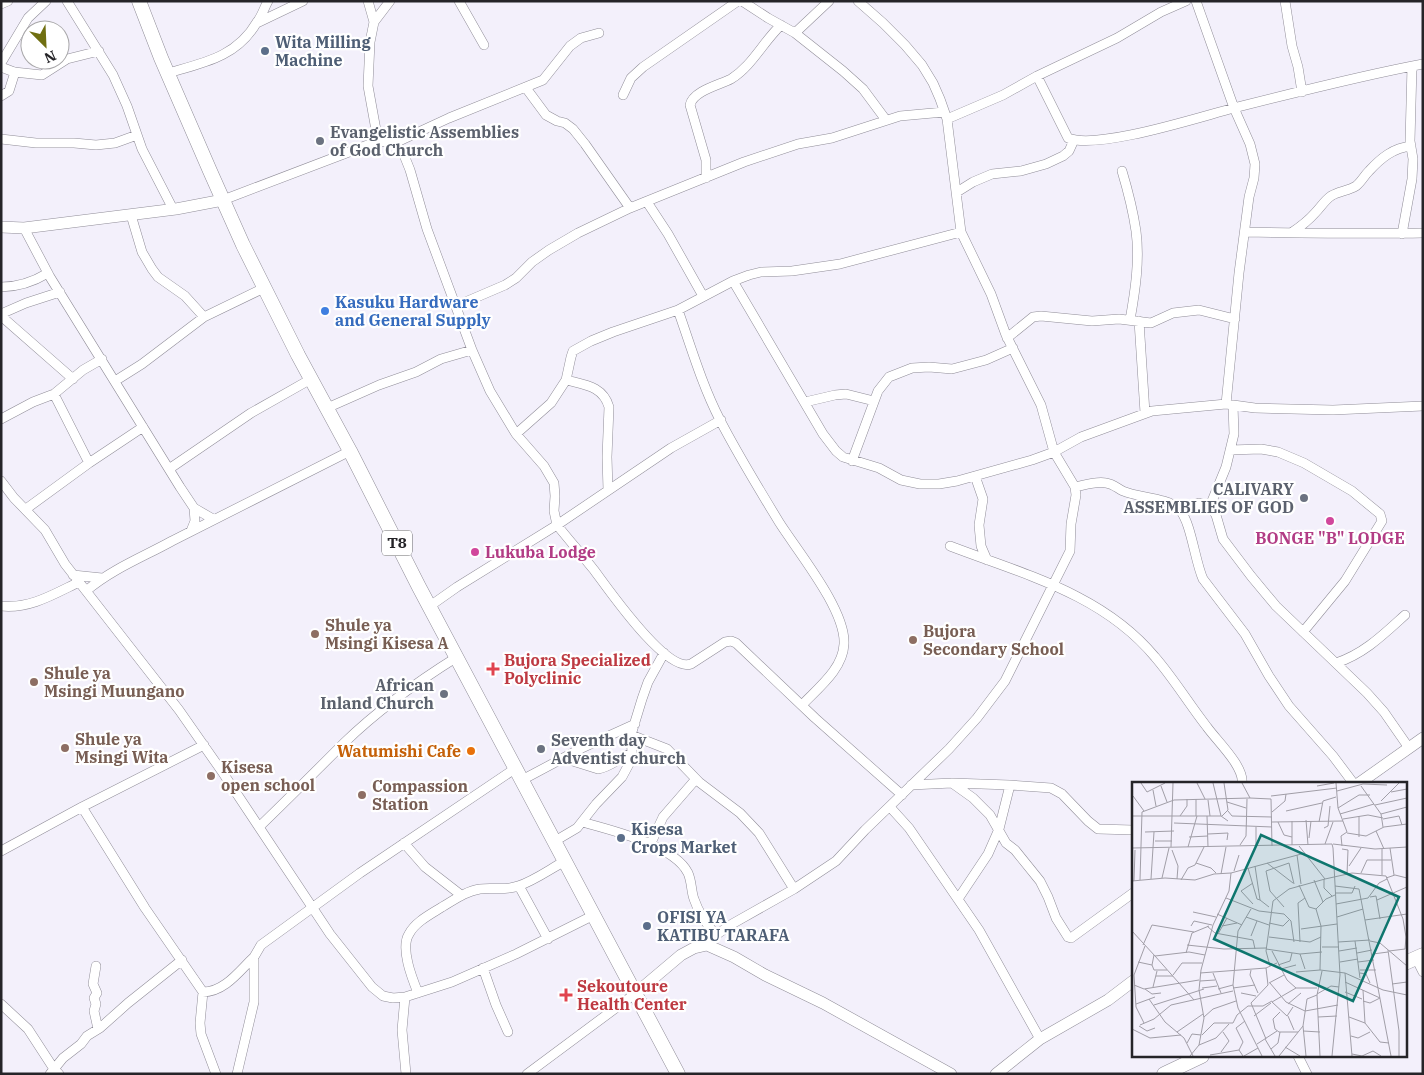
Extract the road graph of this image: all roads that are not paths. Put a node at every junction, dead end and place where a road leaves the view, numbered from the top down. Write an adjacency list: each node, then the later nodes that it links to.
1 (8, 1): 16 (street)
2 (46, 1): 25 (street)
3 (67, 1): 23 (street)
4 (139, 1): 28 (main road, T8)
5 (268, 1): 18 (street)
6 (303, 1): 18 (street)
7 (368, 1): 17 (street)
8 (390, 1): 17 (street)
9 (459, 1): 22 (street)
10 (740, 1): 19 (street); 32 (street)
11 (829, 1): 21 (street)
12 (858, 1): 35 (street)
13 (1186, 1): 29 (street)
14 (1196, 1): 34 (street)
15 (1285, 1): 31 (street)
16 (1, 4)
17 (374, 22): 40 (street)
18 (257, 23): 28 (street)
19 (781, 25): 21 (street); 44 (street)
20 (599, 33): 30 (street)
21 (795, 33): 36 (street)
22 (484, 45)
23 (99, 51): 27 (street); 37 (street)
24 (1423, 64): 26 (street)
25 (1, 65): 27 (street)
26 (1412, 66): 31 (street); 42 (street)
27 (15, 72): 33 (street)
28 (168, 73): 46 (main road, T8)
29 (1038, 76): 35 (street); 39 (street)
30 (526, 88): 41 (street); 48 (street)
31 (1302, 92): 34 (street)
32 (623, 95)
33 (1, 96)
34 (1234, 108): 39 (street); 54 (street)
35 (946, 115): 36 (street); 45 (street)
36 (886, 120): 44 (street)
37 (137, 135): 38 (street); 49 (street)
38 (1, 139)
39 (1074, 140): 45 (street)
40 (378, 141): 41 (street); 46 (street)
41 (395, 143): 65 (street)
42 (1411, 146): 55 (street); 57 (street)
43 (1122, 171): 70 (street)
44 (706, 178): 47 (street)
45 (957, 192): 53 (street)
46 (223, 200): 49 (street); 61 (main road, T8)
47 (647, 202): 48 (street); 64 (street)
48 (630, 208): 65 (street)
49 (173, 209): 50 (street)
50 (131, 214): 52 (street); 68 (street)
51 (1, 227): 52 (street)
52 (24, 228): 58 (street)
53 (961, 232): 59 (street); 71 (street)
54 (1245, 232): 55 (street); 69 (street)
55 (1291, 233): 57 (street)
56 (1423, 233): 57 (street)
57 (1402, 234)
58 (49, 275): 60 (street); 62 (street); 63 (street)
59 (734, 281): 64 (street); 80 (street)
60 (1, 287)
61 (264, 288): 68 (street); 76 (main road, T8)
62 (60, 292): 63 (street); 74 (street)
63 (45, 296): 67 (street)
64 (703, 296): 66 (street)
65 (456, 306): 73 (street)
66 (678, 310): 77 (street); 87 (street)
67 (1, 315): 75 (street)
68 (204, 318): 78 (street)
69 (1235, 318): 70 (street); 82 (street)
70 (1135, 321): 71 (street); 85 (street)
71 (1008, 338): 72 (street)
72 (1013, 348): 81 (street); 92 (street)
73 (472, 350): 84 (street); 89 (street)
74 (102, 359): 75 (street); 78 (street)
75 (73, 378): 79 (street)
76 (311, 379): 84 (main road, T8); 95 (street)
77 (566, 380): 89 (street); 99 (street)
78 (115, 381): 88 (street)
79 (54, 394): 86 (street); 94 (street)
80 (805, 402): 81 (street); 93 (street)
81 (874, 402): 93 (street)
82 (1230, 405): 83 (street); 85 (street); 90 (street)
83 (1423, 406)
84 (326, 408): 91 (main road, T8)
85 (1145, 413): 92 (street)
86 (1, 420)
87 (720, 420): 99 (street); 122 (street)
88 (143, 426): 94 (street); 95 (street)
89 (516, 434): 105 (street)
90 (1230, 450): 100 (street); 116 (street)
91 (350, 451): 104 (street); 114 (main road, T8)
92 (1054, 452): 96 (street); 98 (street)
93 (852, 460): 96 (street)
94 (89, 463): 102 (street)
95 (170, 469): 101 (street)
96 (975, 476): 108 (street)
97 (1, 481): 102 (street)
98 (1075, 487): 103 (street); 111 (street)
99 (608, 490): 105 (street)
100 (1210, 506): 103 (street); 116 (street)
101 (194, 508): 104 (street); 106 (street)
102 (26, 509): 109 (street)
103 (1179, 510): 133 (street)
104 (213, 519): 106 (street)
105 (557, 525): 114 (street); 117 (street)
106 (191, 531): 110 (street)
107 (950, 546): 108 (street)
108 (987, 560): 111 (street)
109 (76, 578): 110 (street); 112 (street); 113 (street)
110 (102, 578): 112 (street)
111 (1053, 584): 132 (street); 137 (street)
112 (86, 591): 126 (street)
113 (1, 606)
114 (430, 606): 118 (main road, T8)
115 (1405, 615): 119 (street)
116 (1303, 632): 120 (street)
117 (664, 654): 122 (street); 123 (street)
118 (458, 657): 130 (main road, T8); 142 (street)
119 (1350, 658): 120 (street); 121 (street)
120 (1336, 663): 121 (street)
121 (1347, 673): 127 (street)
122 (802, 705): 138 (street)
123 (634, 724): 124 (street); 129 (street)
124 (631, 735): 128 (street); 131 (street)
125 (1423, 738): 127 (street)
126 (204, 745): 139 (street); 142 (street)
127 (1409, 748): 134 (street)
128 (632, 753): 129 (street); 141 (street)
129 (563, 758): 130 (street)
130 (519, 774): 145 (main road, T8); 146 (street)
131 (696, 779): 147 (street); 151 (street)
132 (1242, 782)
133 (1352, 782)
134 (1361, 782)
135 (952, 783): 136 (street); 137 (street); 143 (street)
136 (1010, 784): 143 (street); 144 (street)
137 (912, 785): 138 (street)
138 (902, 795): 140 (street)
139 (82, 807): 148 (street); 162 (street)
140 (890, 807): 151 (street); 154 (street)
141 (582, 822): 145 (street); 147 (street)
142 (259, 827): 155 (street)
143 (999, 829): 152 (street); 154 (street)
144 (1132, 830)
145 (555, 841): 149 (main road, T8)
146 (404, 843): 153 (street); 155 (street)
147 (650, 845): 157 (street)
148 (1, 851)
149 (565, 861): 150 (street); 156 (main road, T8)
150 (519, 886): 153 (street); 158 (street)
151 (794, 889): 157 (street)
152 (1132, 894)
153 (461, 896): 168 (street)
154 (958, 899): 174 (street)
155 (312, 908): 160 (street); 170 (street)
156 (594, 915): 158 (street); 169 (main road, T8)
157 (716, 935): 159 (street)
158 (548, 939): 164 (street)
159 (707, 945): 169 (street); 185 (street)
160 (254, 957): 167 (street); 182 (street)
161 (1415, 959): 165 (street)
162 (182, 960): 167 (street); 172 (street)
163 (96, 966): 172 (street)
164 (483, 968): 168 (street); 173 (street)
165 (1423, 972)
166 (1132, 982): 174 (street)
167 (204, 992): 181 (street)
168 (418, 993): 170 (street)
169 (636, 993): 180 (street); 184 (main road, T8)
170 (405, 997): 183 (street)
171 (1, 1004): 175 (street)
172 (98, 1029): 176 (street)
173 (508, 1032)
174 (1040, 1039): 186 (street)
175 (47, 1057): 176 (street); 179 (street)
176 (63, 1058): 179 (street)
177 (1198, 1058): 187 (main road)
178 (1299, 1058): 188 (street)
179 (54, 1072)
180 (530, 1073)
181 (216, 1074)
182 (237, 1074)
183 (406, 1074)
184 (678, 1074)
185 (951, 1074)
186 (996, 1074)
187 (1164, 1074)
188 (1307, 1074)

